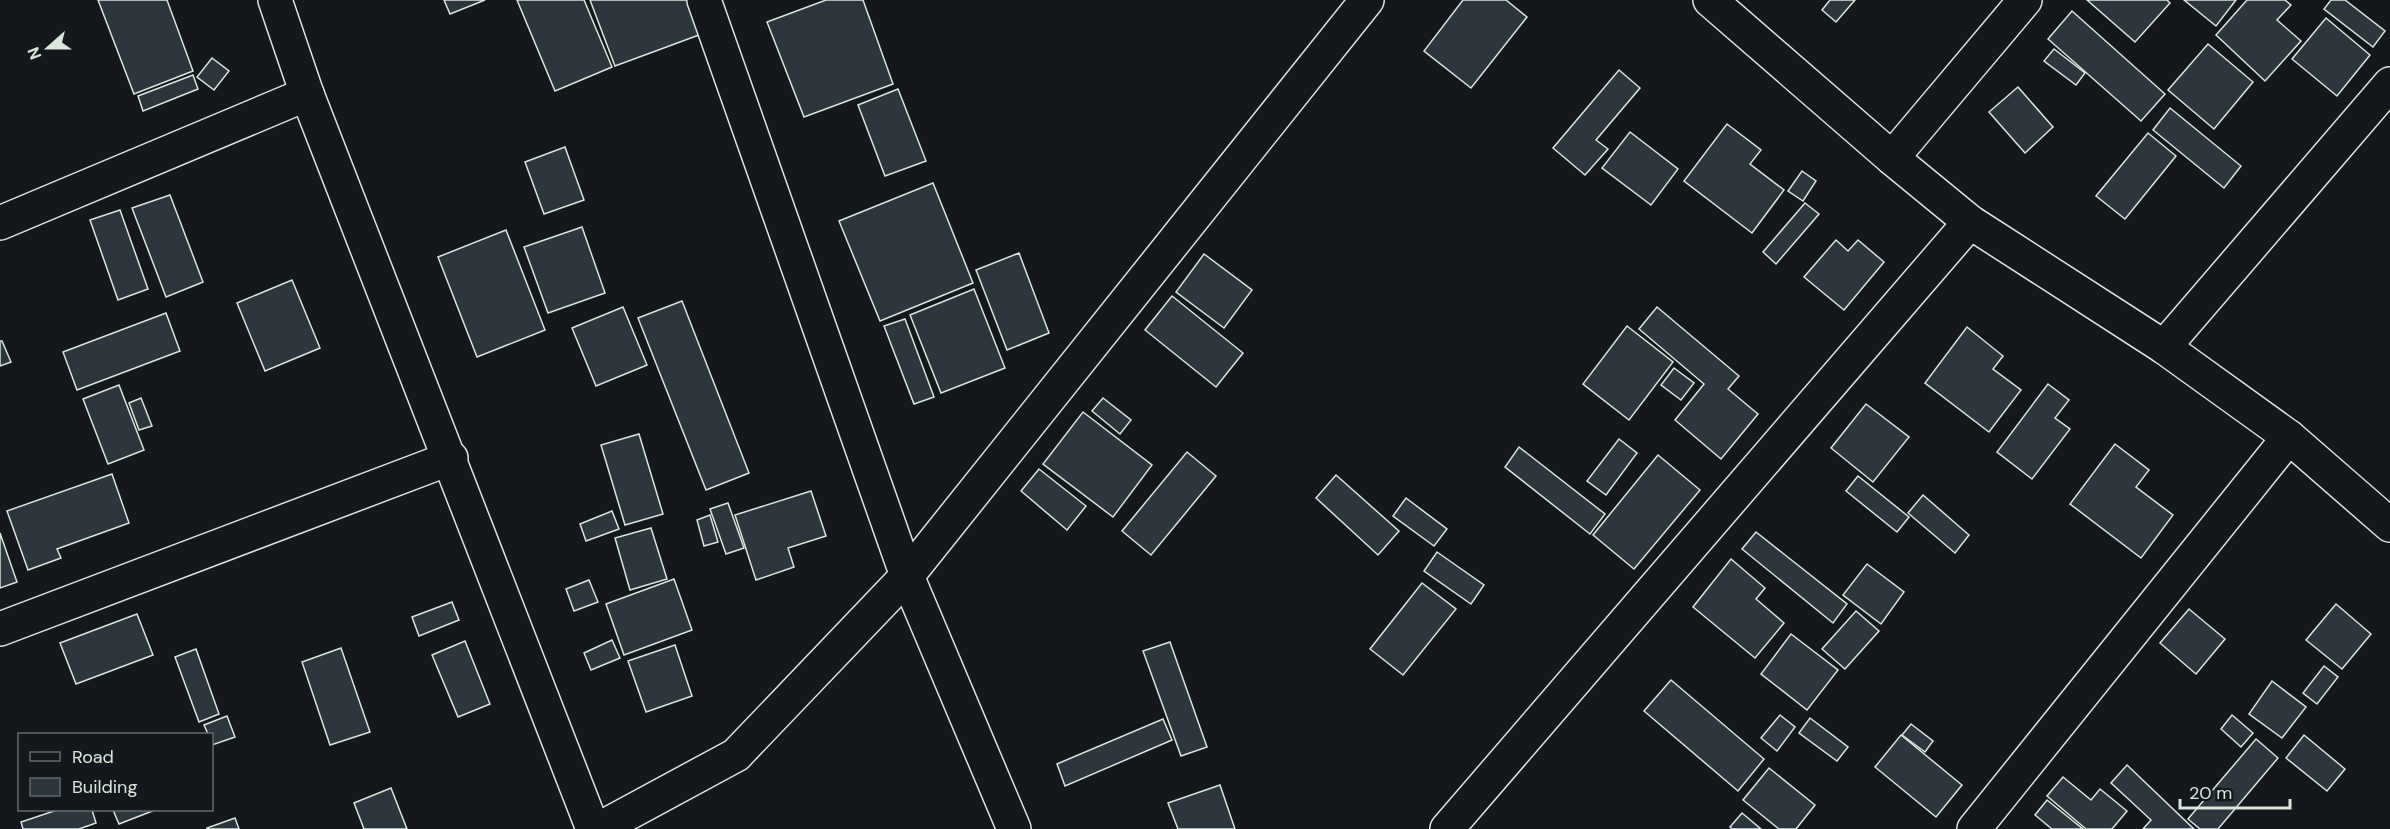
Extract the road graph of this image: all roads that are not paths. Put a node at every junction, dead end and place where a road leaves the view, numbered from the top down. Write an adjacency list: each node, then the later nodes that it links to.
1 (274, 0): 7 (street)
2 (704, 0): 15 (street)
3 (1367, 0): 15 (street)
4 (1710, 0): 8 (street)
5 (2025, 0): 8 (street)
6 (2390, 84): 11 (street)
7 (308, 94): 10 (street); 13 (street)
8 (1892, 158): 9 (street)
9 (1970, 222): 11 (street); 20 (street)
10 (0, 223)
11 (2164, 347): 12 (street)
12 (2289, 437): 14 (street); 21 (street)
13 (451, 458): 16 (street); 17 (street)
14 (2390, 525)
15 (907, 576): 18 (street); 19 (street)
16 (0, 629)
17 (593, 829)
18 (599, 829)
19 (1014, 829)
20 (1447, 829)
21 (1974, 829)

